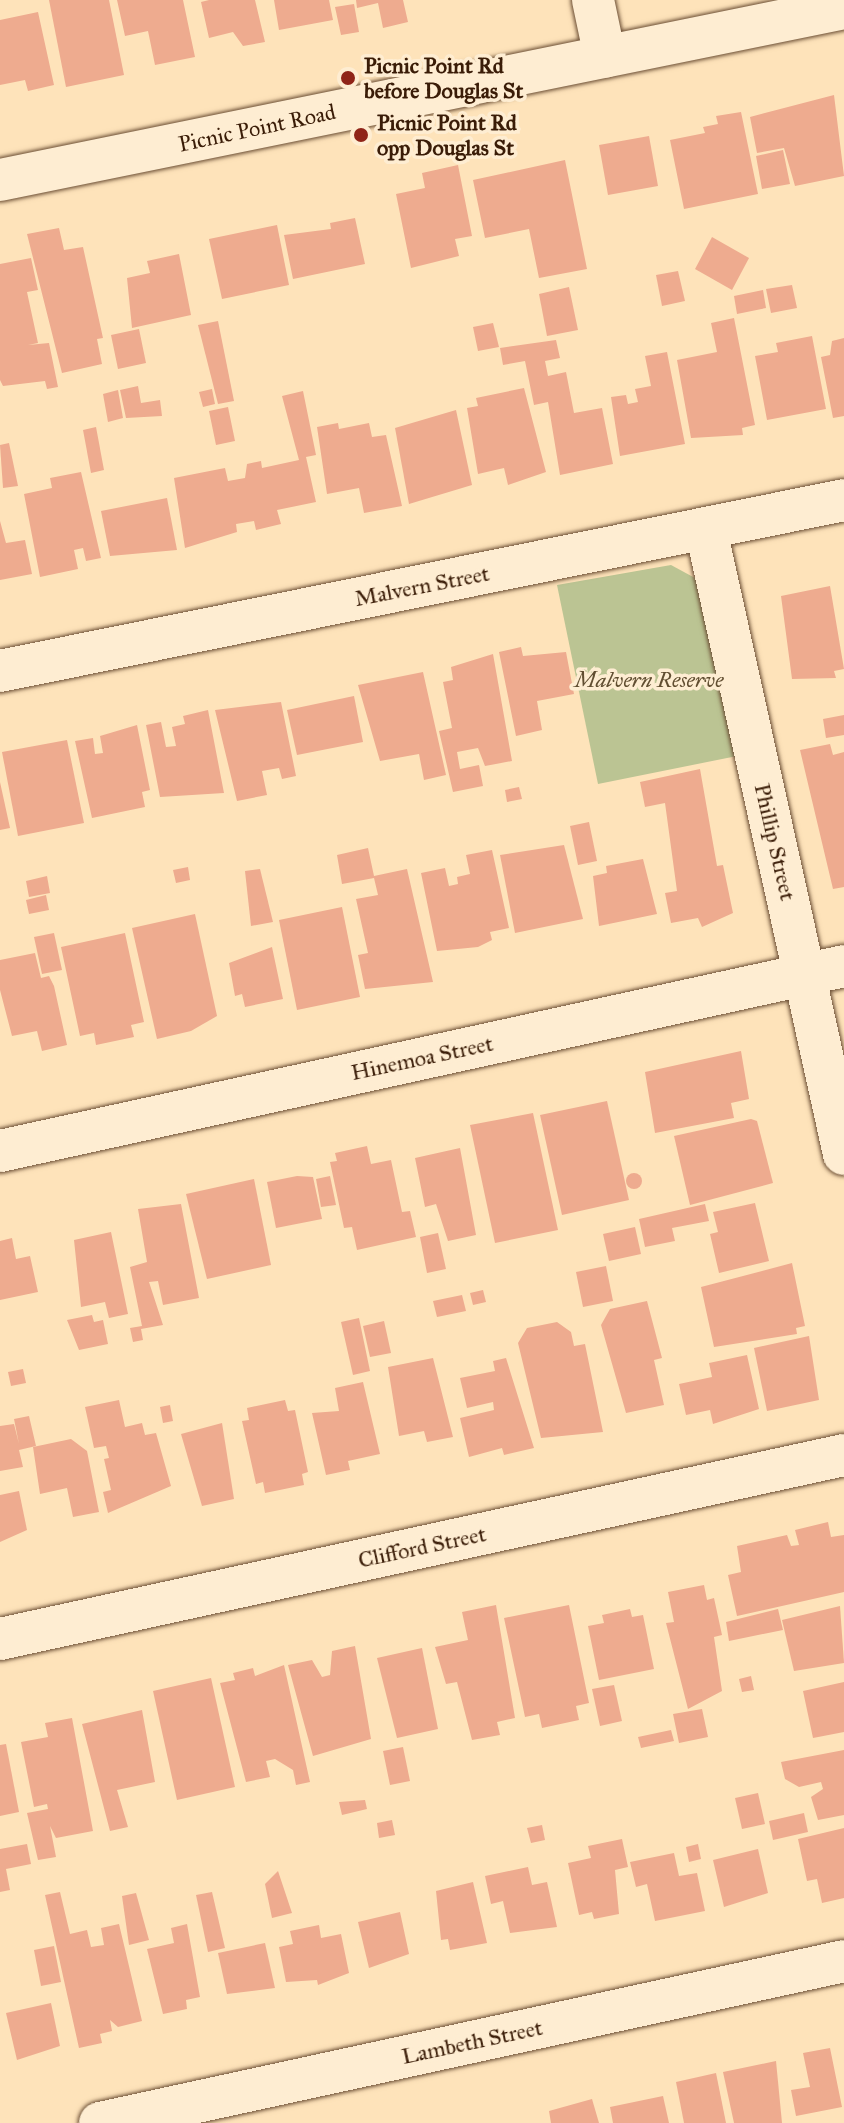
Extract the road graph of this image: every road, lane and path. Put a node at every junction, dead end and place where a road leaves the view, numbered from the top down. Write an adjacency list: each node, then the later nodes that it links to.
1 (593, 0): 3 (street)
2 (844, 8): 3 (street, Picnic Point Road)
3 (605, 57): 4 (street, Picnic Point Road)
4 (0, 180)
5 (844, 500): 6 (street, Malvern Street)
6 (706, 530): 7 (street, Malvern Street); 8 (street, Phillip Street)
7 (0, 671)
8 (824, 970): 9 (street, Hinemoa Street); 10 (street, Phillip Street)
9 (0, 1151)
10 (844, 1154)
11 (844, 1455): 12 (street, Clifford Street)
12 (0, 1639)
13 (844, 1961): 14 (street, Lambeth Street)
14 (112, 2122)

